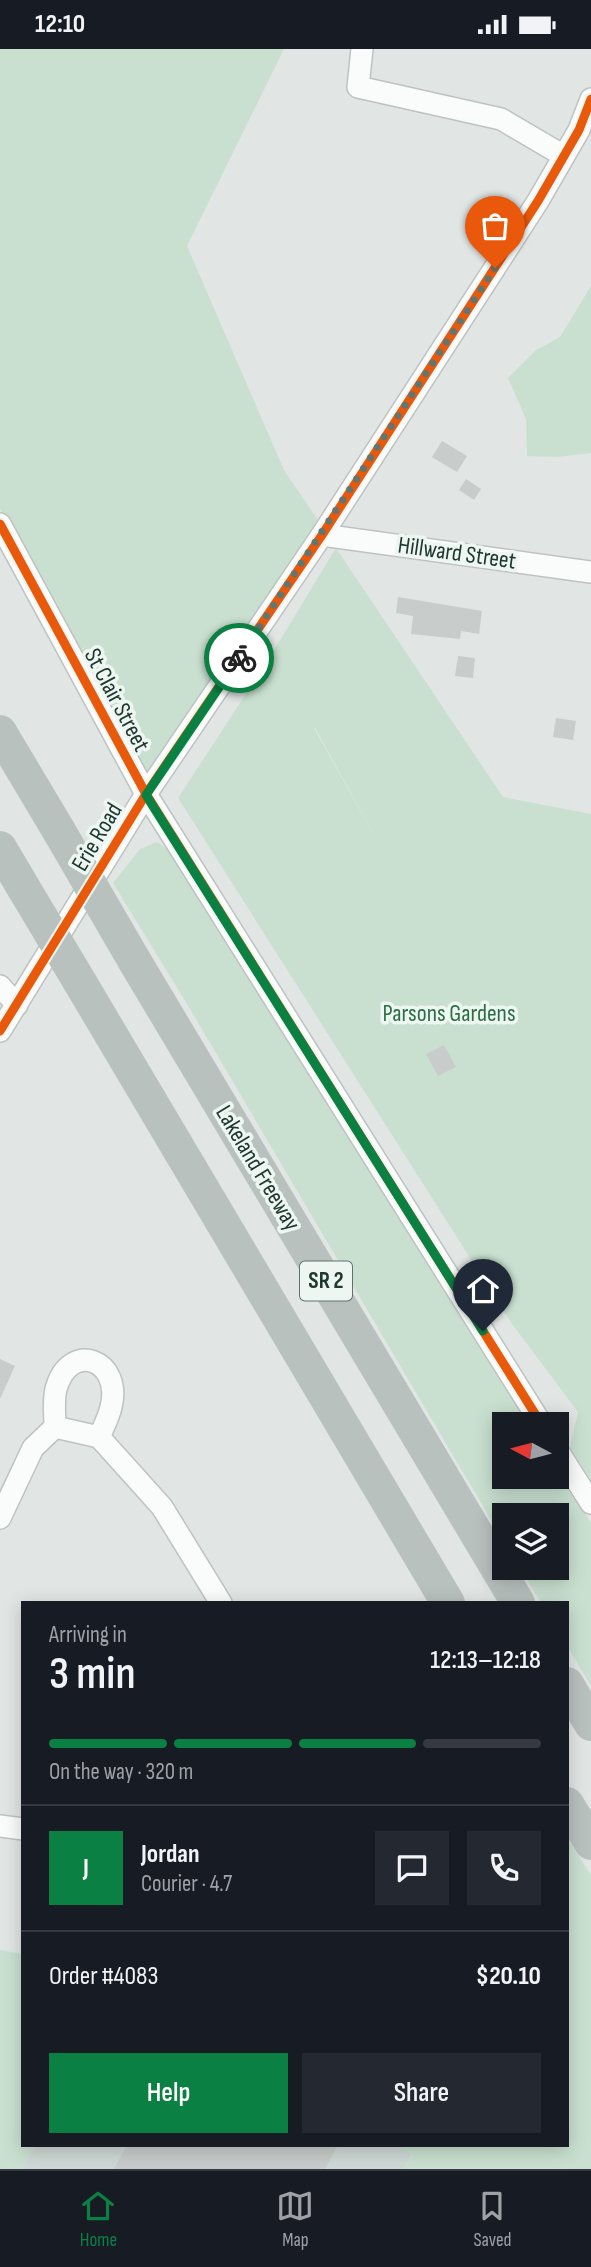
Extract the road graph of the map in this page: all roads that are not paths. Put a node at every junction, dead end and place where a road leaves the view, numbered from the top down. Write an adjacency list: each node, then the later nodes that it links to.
1 (362, 49): 3 (street)
2 (591, 99): 3 (street, Erie Road)
3 (564, 156): 5 (street, Erie Road)
4 (0, 524): 8 (street, St Clair Street)
5 (322, 535): 6 (street, Hillward Street); 8 (street, Erie Road)
6 (591, 572)
7 (0, 732): 21 (highway, Lakeland Freeway / SR 2, bridge)
8 (146, 795): 11 (street, Erie Road); 13 (street, St Clair Street)
9 (0, 848): 20 (highway, SR 2, bridge)
10 (0, 986): 11 (street)
11 (17, 1005): 12 (street, Erie Road)
12 (0, 1031)
13 (534, 1412)
14 (55, 1427): 15 (street); 15 (street); 18 (street)
15 (99, 1437): 19 (street)
16 (569, 1468): 17 (street)
17 (591, 1503)
18 (0, 1518)
19 (220, 1601)
20 (447, 1601)
21 (517, 1601)
22 (569, 1687): 23 (highway)
23 (591, 1724)
24 (569, 1807): 27 (highway)
25 (0, 1826): 26 (street)
26 (21, 1829)
27 (591, 1843)

